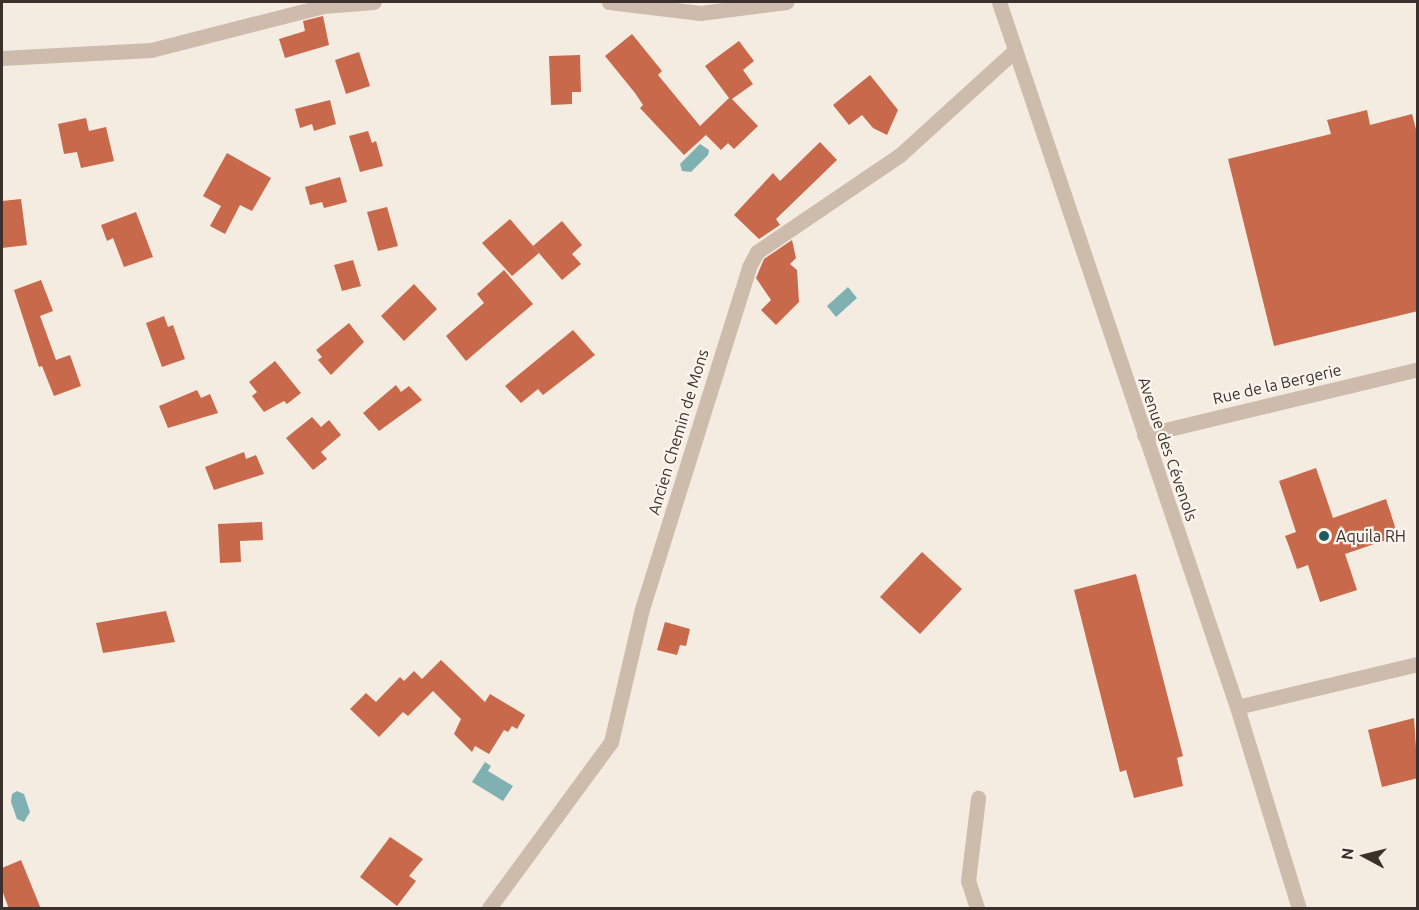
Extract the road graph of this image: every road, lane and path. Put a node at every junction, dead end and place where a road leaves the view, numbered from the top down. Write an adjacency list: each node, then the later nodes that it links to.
1 (374, 2): 6 (street)
2 (609, 2): 3 (street)
3 (786, 2)
4 (999, 2): 5 (street, Avenue des Cévenols)
5 (1014, 51): 8 (street, Avenue des Cévenols); 12 (street, Ancien Chemin de Mons)
6 (2, 58)
7 (1418, 369): 8 (street, Rue de la Bergerie)
8 (1144, 435): 10 (street, Avenue des Cévenols)
9 (1418, 664): 10 (street)
10 (1237, 707): 14 (street, Avenue des Cévenols)
11 (978, 798): 13 (street)
12 (489, 909)
13 (977, 909)
14 (1299, 909)

